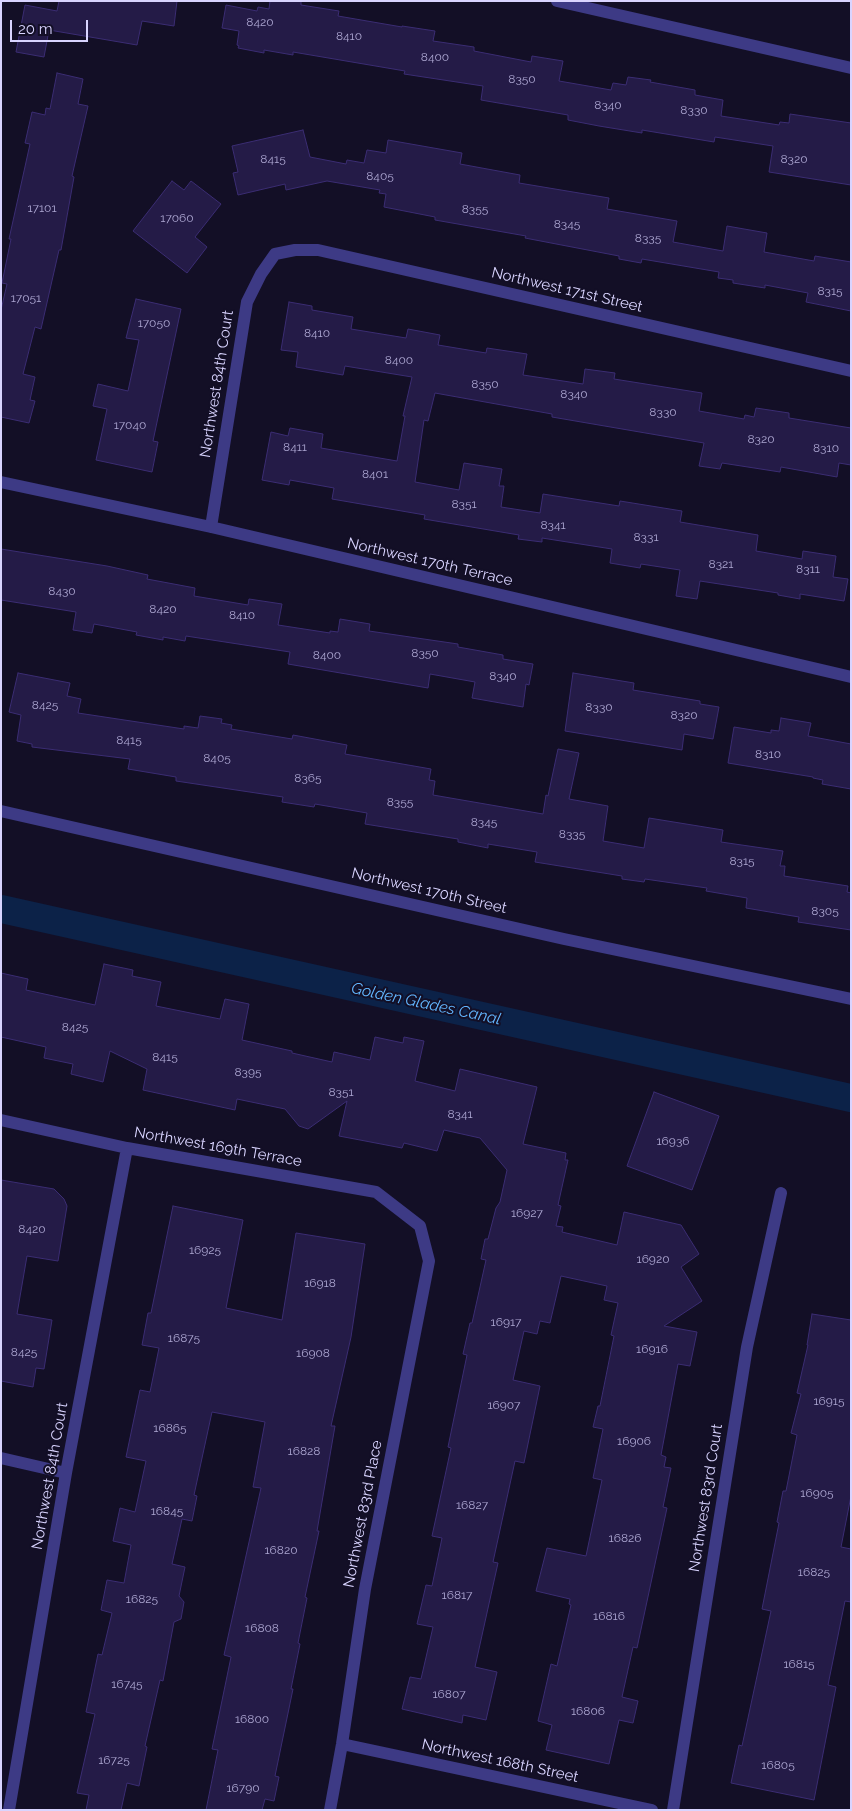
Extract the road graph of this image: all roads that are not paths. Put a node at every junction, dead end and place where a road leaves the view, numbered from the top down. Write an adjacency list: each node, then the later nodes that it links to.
1 (557, 1): 2 (street)
2 (851, 68)
3 (275, 254): 4 (street, Northwest 171st Street); 6 (street, Northwest 84th Court)
4 (851, 371)
5 (1, 482): 6 (street, Northwest 170th Terrace)
6 (211, 527): 7 (street, Northwest 170th Terrace)
7 (851, 677)
8 (1, 811): 9 (street, Northwest 170th Street)
9 (851, 999)
10 (1, 1120): 11 (street, Northwest 169th Terrace)
11 (127, 1148): 13 (street, Northwest 169th Terrace); 15 (street, Northwest 84th Court)
12 (781, 1193): 20 (street, Northwest 83rd Court)
13 (420, 1226): 16 (street, Northwest 83rd Place)
14 (1, 1458): 15 (street)
15 (66, 1474): 17 (street, Northwest 84th Court)
16 (342, 1744): 18 (street, Northwest 83rd Place); 19 (street, Northwest 168th Street)
17 (9, 1810)
18 (330, 1810)
19 (652, 1810)
20 (673, 1810)

